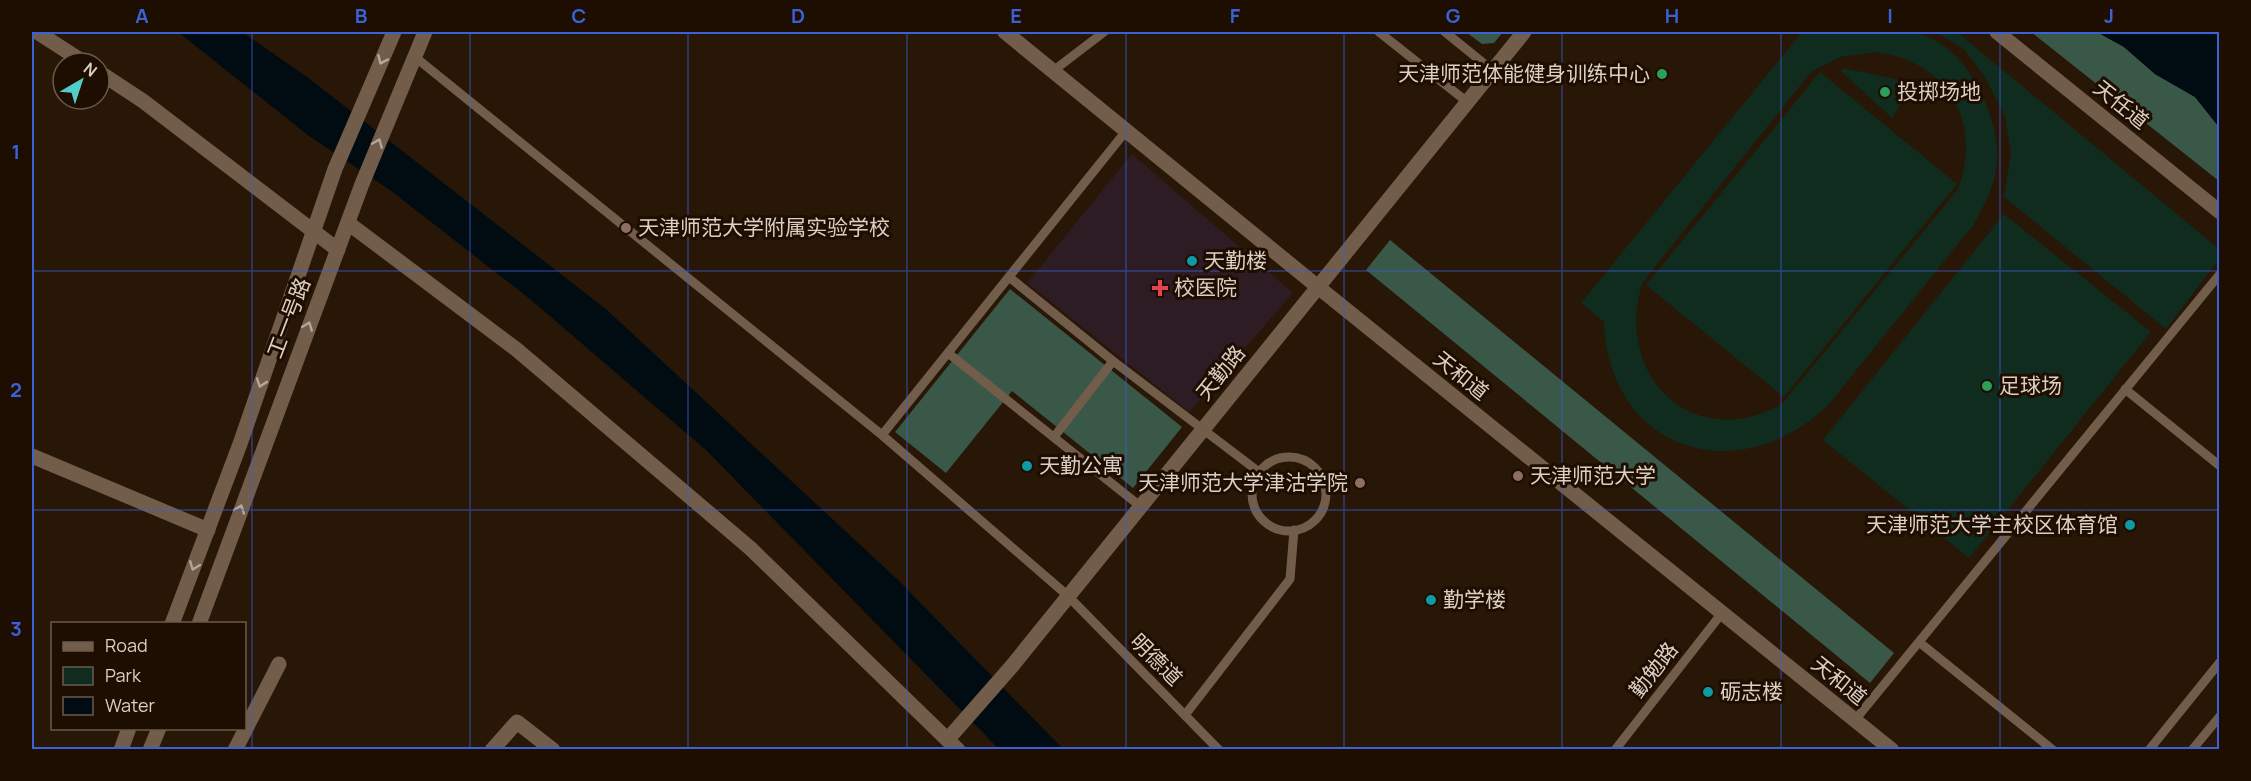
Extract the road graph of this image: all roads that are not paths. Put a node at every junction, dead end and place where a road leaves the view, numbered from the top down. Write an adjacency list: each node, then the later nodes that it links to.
1 (37, 32): 10 (street)
2 (394, 32): 19 (street, 工一号路, one-way to 19)
3 (426, 32): 11 (street, 工一号路)
4 (1005, 32): 13 (street, 天和道)
5 (1104, 32): 13 (lane)
6 (1379, 32): 15 (lane)
7 (1445, 32): 12 (lane)
8 (1524, 32): 12 (street, 天勤路)
9 (1996, 32): 17 (street, 天任道)
10 (66, 51)
11 (415, 57): 18 (street, 工一号路, one-way to 11); 28 (lane, 明德道)
12 (1492, 70): 15 (street, 天勤路)
13 (1053, 71): 16 (street, 天和道)
14 (111, 80): 19 (street)
15 (1466, 101): 23 (street, 天勤路)
16 (1126, 131): 22 (lane); 23 (street, 天和道)
17 (2220, 212)
18 (348, 223): 20 (street, 工一号路); 50 (street)
19 (313, 232): 20 (street); 34 (street, 工一号路, one-way to 34)
20 (338, 250): 39 (street, 工一号路, one-way to 20)
21 (2220, 274): 26 (lane)
22 (1009, 277): 24 (lane); 25 (lane)
23 (1318, 287): 27 (street, 天勤路); 37 (street, 天和道)
24 (948, 352): 28 (lane); 29 (lane)
25 (1113, 361): 27 (lane); 29 (lane)
26 (2125, 389): 31 (lane); 40 (lane)
27 (1202, 429): 32 (lane); 33 (street, 天勤路)
28 (882, 435): 36 (lane, 明德道)
29 (1054, 437): 33 (lane)
30 (32, 456): 34 (street)
31 (2220, 466)
32 (1259, 472): 35 (lane); 35 (lane)
33 (1140, 506): 36 (street, 天勤路)
34 (208, 530): 38 (street, 工一号路, one-way to 38)
35 (1294, 530): 43 (lane)
36 (1067, 595): 43 (lane, 明德道); 50 (street, 天勤路)
37 (1722, 613): 45 (street, 天和道); 57 (lane, 勤勉路)
38 (173, 622)
39 (200, 622)
40 (1919, 642): 45 (lane); 59 (lane)
41 (2220, 662): 60 (lane)
42 (279, 664): 46 (street)
43 (1185, 715): 56 (lane, 明德道)
44 (2220, 716): 61 (lane)
45 (1855, 720): 58 (street, 天和道)
46 (246, 728)
47 (129, 730): 51 (street)
48 (159, 730): 52 (street)
49 (245, 730): 53 (street)
50 (953, 744)
51 (121, 750)
52 (150, 750)
53 (235, 750)
54 (492, 750): 55 (street)
55 (553, 750)
56 (1219, 750)
57 (1615, 750)
58 (1892, 750)
59 (2053, 750)
60 (2149, 750)
61 (2192, 750)

